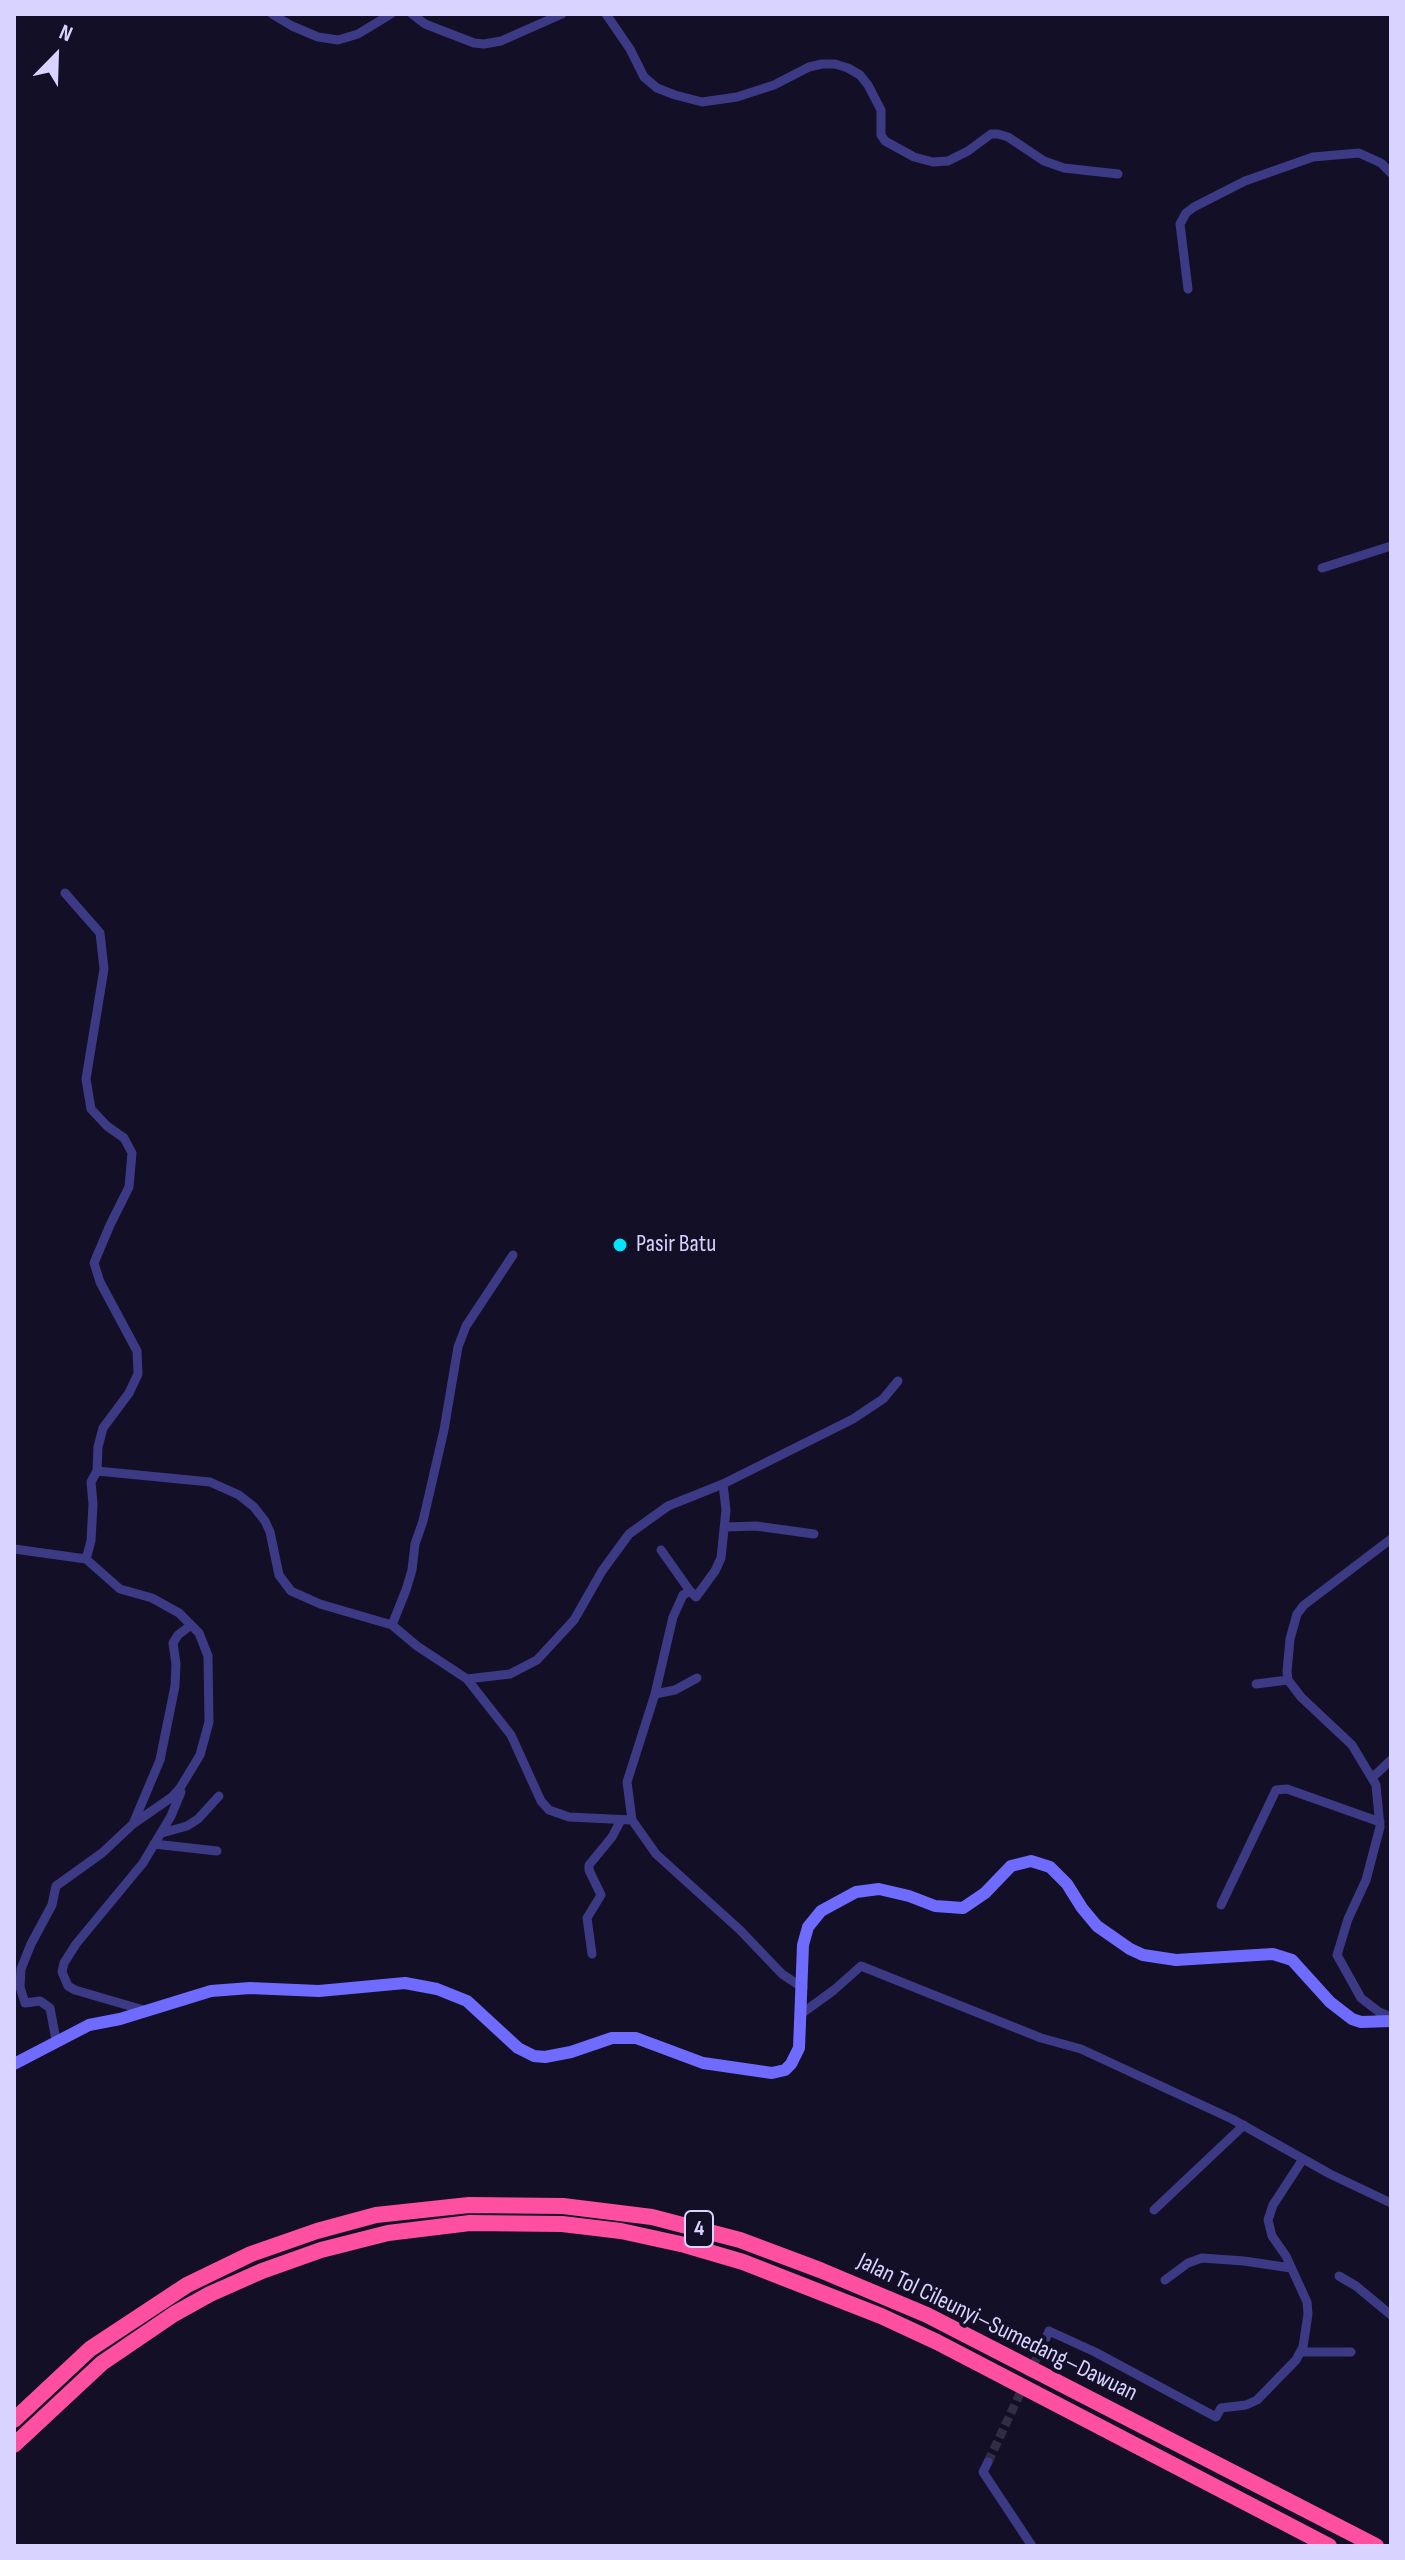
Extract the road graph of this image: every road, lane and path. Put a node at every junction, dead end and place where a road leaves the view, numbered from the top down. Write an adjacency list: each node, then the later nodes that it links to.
1 (272, 14): 2 (street)
2 (391, 14)
3 (412, 14): 4 (street)
4 (562, 14)
5 (606, 14): 7 (street)
6 (1391, 173): 8 (street)
7 (1118, 174)
8 (1188, 289)
9 (1391, 546): 10 (street)
10 (1322, 568)
11 (65, 893): 14 (street)
12 (513, 1255): 24 (street)
13 (898, 1381): 15 (street)
14 (97, 1471): 21 (street); 24 (street)
15 (723, 1484): 16 (street); 26 (street)
16 (725, 1527): 17 (street); 22 (street)
17 (814, 1534)
18 (1391, 1539): 27 (street)
19 (14, 1549): 21 (street)
20 (661, 1550): 22 (street)
21 (86, 1559): 23 (street)
22 (690, 1591): 29 (street)
23 (191, 1625): 31 (street); 36 (street)
24 (392, 1625): 26 (street)
25 (697, 1678): 29 (street)
26 (467, 1679): 34 (street)
27 (1288, 1680): 28 (street); 32 (street)
28 (1256, 1684)
29 (655, 1694): 34 (street)
30 (1391, 1760): 32 (street)
31 (188, 1777): 36 (street); 37 (street)
32 (1373, 1777): 35 (street)
33 (219, 1796): 37 (street)
34 (626, 1820): 41 (street); 42 (street)
35 (1380, 1822): 40 (street); 45 (street)
36 (133, 1824): 46 (street)
37 (162, 1833): 38 (street)
38 (154, 1844): 39 (street); 43 (street)
39 (217, 1851)
40 (1221, 1905)
41 (592, 1954)
42 (803, 1988): 44 (main road); 45 (main road)
43 (147, 2011): 44 (main road); 46 (main road)
44 (801, 2014): 48 (street)
45 (1391, 2019)
46 (56, 2040): 47 (main road)
47 (14, 2064)
48 (1244, 2125): 49 (street); 51 (street)
49 (1303, 2159): 50 (street); 52 (street)
50 (1391, 2203)
51 (1154, 2210)
52 (1291, 2268): 54 (street); 57 (street)
53 (1339, 2276): 55 (street)
54 (1165, 2280)
55 (1391, 2315)
56 (1046, 2338): 57 (street)
57 (1302, 2352): 58 (street)
58 (1351, 2352)
59 (14, 2420): 64 (highway, Jalan Tol Cileunyi–Sumedang–Dawuan / 4)
60 (14, 2445): 63 (highway, Jalan Tol Cileunyi–Sumedang–Dawuan / 4)
61 (988, 2462): 62 (street)
62 (1032, 2546)
63 (1329, 2546)
64 (1376, 2546)

